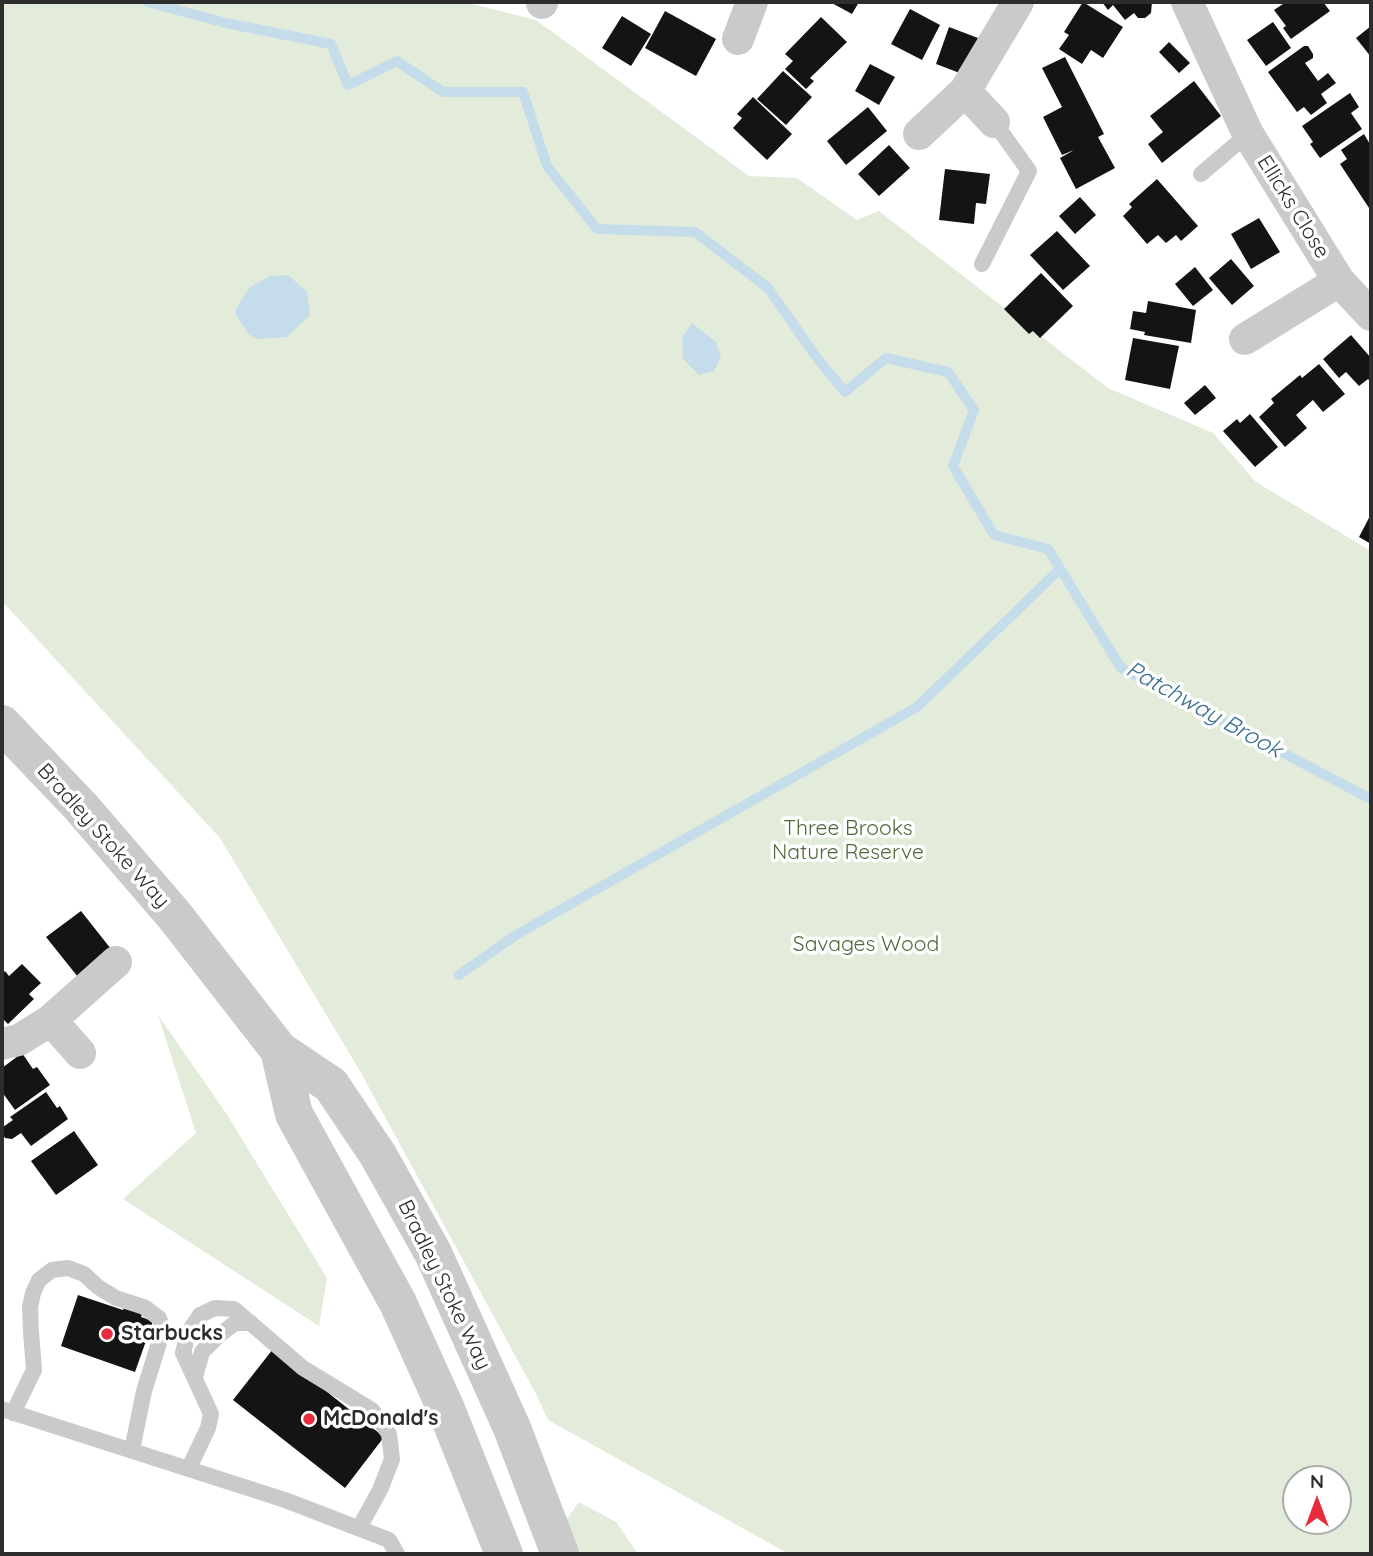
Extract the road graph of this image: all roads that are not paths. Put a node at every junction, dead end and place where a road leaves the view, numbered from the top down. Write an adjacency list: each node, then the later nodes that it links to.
1 (752, 2): 4 (street)
2 (1018, 2): 5 (street)
3 (1187, 2): 8 (street, Ellicks Close)
4 (738, 39)
5 (965, 91): 6 (street); 7 (street)
6 (994, 122): 10 (lane)
7 (919, 134)
8 (1248, 134): 9 (lane, Ellicks Close); 11 (street, Ellicks Close)
9 (1201, 174)
10 (982, 264)
11 (1339, 281): 12 (street, Ellicks Close); 13 (street, Ellicks Close)
12 (1371, 315)
13 (1245, 339)
14 (2, 724): 18 (street, Bradley Stoke Way)
15 (116, 962): 16 (street)
16 (51, 1020): 17 (street); 19 (street)
17 (2, 1044)
18 (279, 1050): 27 (street, Bradley Stoke Way); 28 (street, Bradley Stoke Way)
19 (80, 1053)
20 (251, 1323): 21 (lane); 21 (lane); 25 (lane)
21 (195, 1377): 24 (lane)
22 (7, 1411): 23 (lane); 23 (lane)
23 (132, 1450): 24 (lane)
24 (189, 1468): 25 (lane)
25 (359, 1528): 26 (lane)
26 (397, 1554)
27 (503, 1554)
28 (560, 1554)

